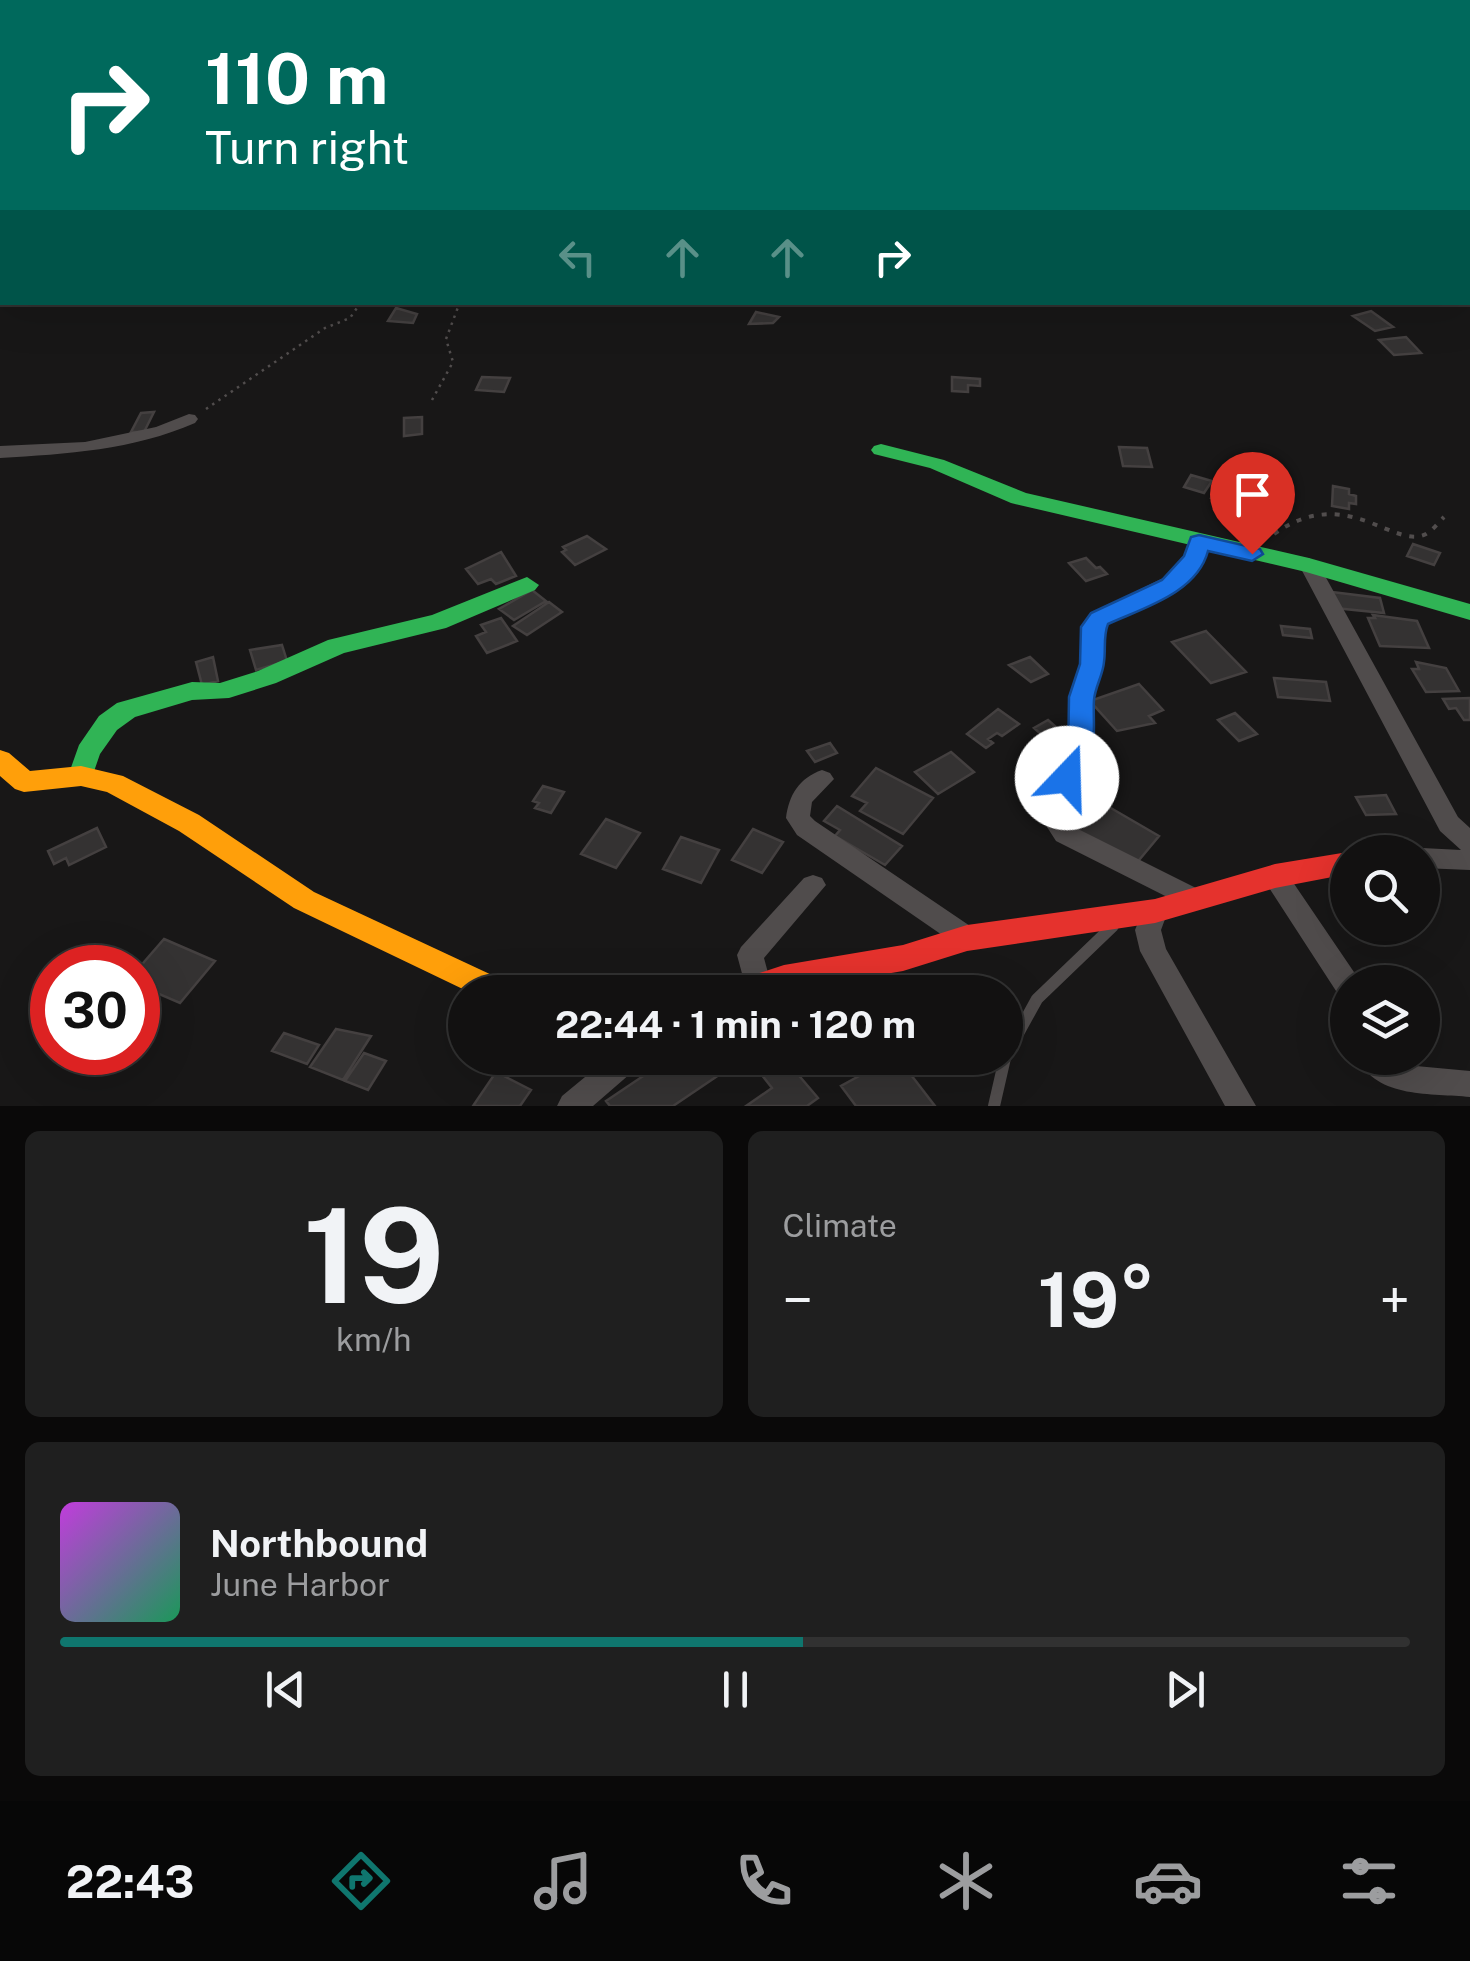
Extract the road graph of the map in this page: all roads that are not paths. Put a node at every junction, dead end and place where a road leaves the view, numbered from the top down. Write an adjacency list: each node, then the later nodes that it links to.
1 (189, 419): 3 (street)
2 (881, 450): 4 (street)
3 (0, 452)
4 (1199, 542): 5 (street); 17 (street)
5 (1309, 565): 7 (street); 11 (street)
6 (527, 585): 9 (street)
7 (1470, 612)
8 (0, 760): 9 (street)
9 (81, 776): 22 (street)
10 (822, 779): 20 (street)
11 (1470, 843)
12 (1440, 859): 13 (street)
13 (1470, 860)
14 (1330, 866): 15 (street)
15 (1275, 876): 17 (street); 21 (street)
16 (813, 885): 23 (street)
17 (1193, 899): 18 (street)
18 (1155, 911): 19 (street); 32 (street)
19 (1125, 915): 20 (street); 25 (lane)
20 (967, 938): 24 (street)
21 (1334, 965)
22 (462, 975)
23 (749, 975)
24 (815, 975)
25 (1023, 1019)
26 (608, 1075): 30 (street)
27 (1001, 1075): 31 (lane)
28 (1392, 1075): 29 (street)
29 (1470, 1084)
30 (572, 1106)
31 (994, 1106)
32 (1241, 1106)

